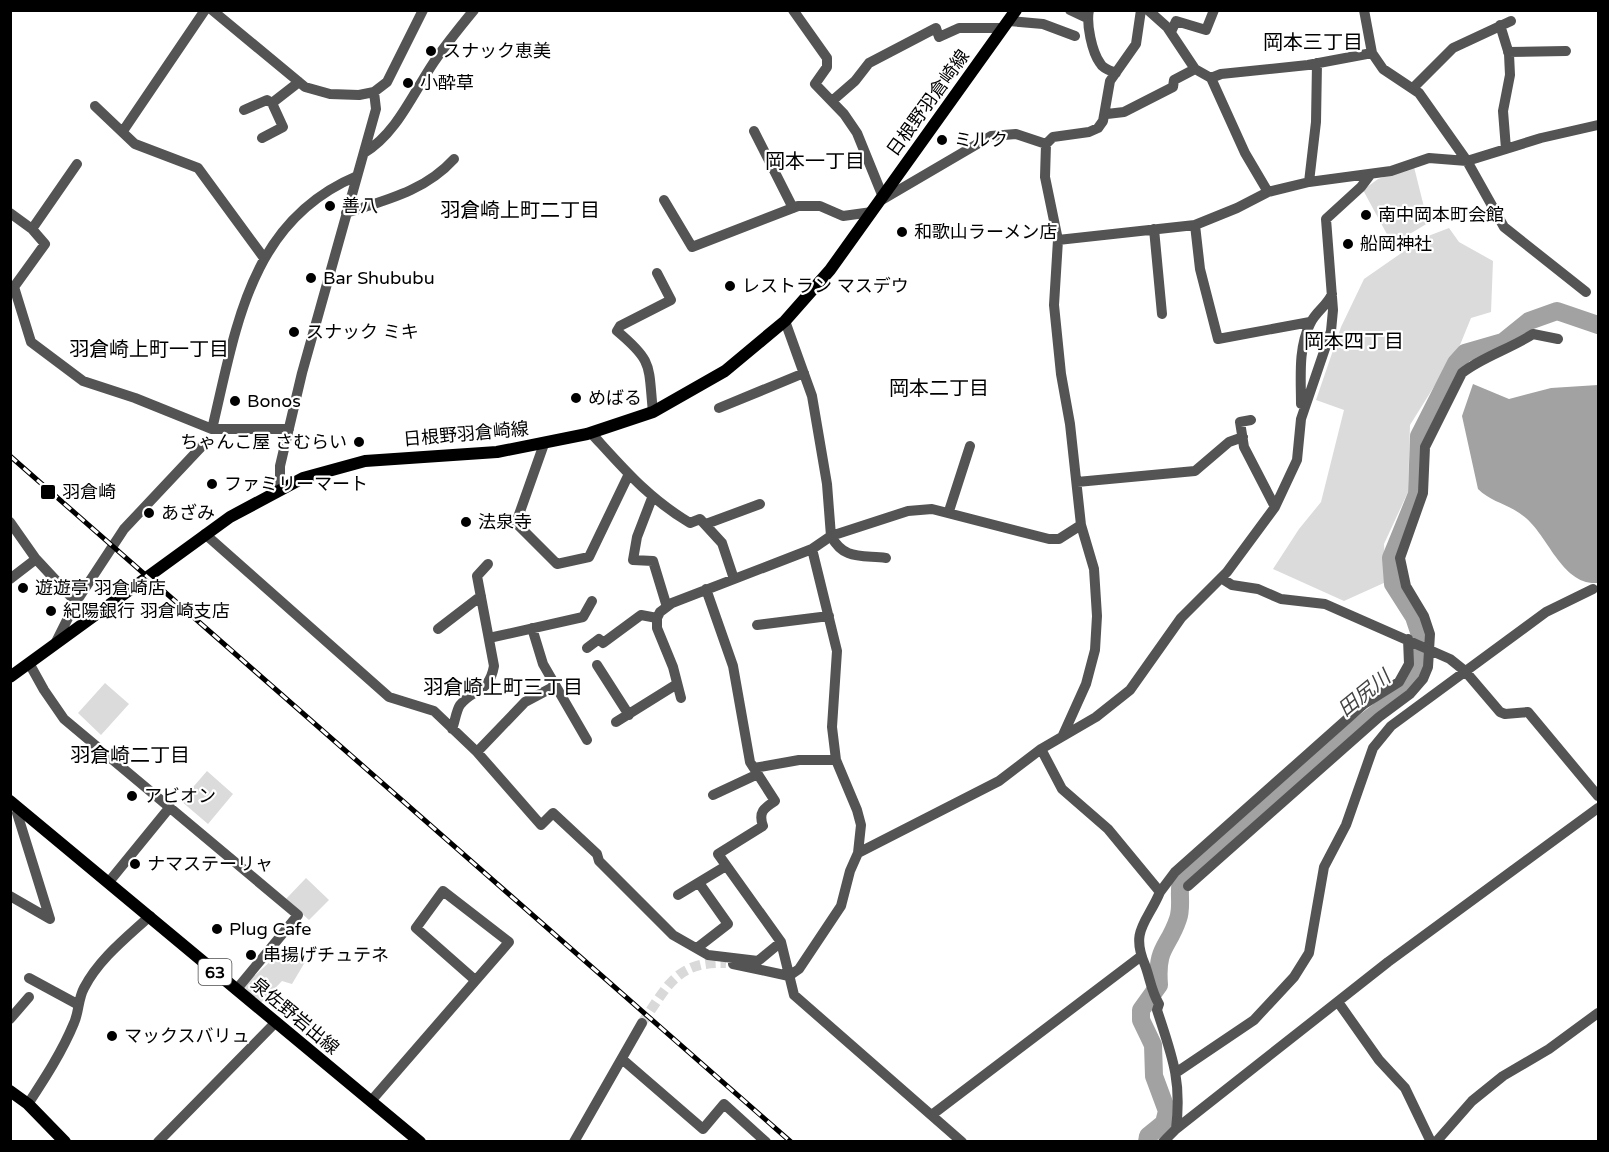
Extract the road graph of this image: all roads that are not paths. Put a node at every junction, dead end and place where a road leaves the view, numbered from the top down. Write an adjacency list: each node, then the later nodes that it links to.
1 (205, 10): 33 (street)
2 (212, 10): 24 (street)
3 (423, 10): 26 (street)
4 (474, 10): 38 (street)
5 (793, 10): 27 (street)
6 (1070, 10): 11 (street)
7 (1141, 10): 22 (street)
8 (1148, 10): 15 (street)
9 (1214, 10): 15 (street)
10 (1364, 10): 19 (street)
11 (1088, 14): 22 (street)
12 (1010, 20): 16 (street); 27 (street); 46 (main road, 日根野羽倉崎線)
13 (1511, 21): 14 (street)
14 (1500, 25): 18 (street); 25 (street)
15 (1171, 32): 21 (street)
16 (1075, 36)
17 (1566, 51): 18 (street)
18 (1508, 52): 37 (street)
19 (1372, 53): 20 (street); 25 (street)
20 (1317, 63): 23 (street); 44 (street)
21 (1196, 69): 23 (street); 31 (street)
22 (1116, 74): 31 (street)
23 (1210, 78): 45 (street)
24 (299, 82): 26 (street); 28 (street)
25 (1413, 88): 40 (street)
26 (374, 92): 38 (street)
27 (832, 101): 46 (street)
28 (272, 103): 30 (street); 35 (street)
29 (95, 106): 33 (street)
30 (244, 110)
31 (1107, 114): 36 (street)
32 (1599, 125): 37 (street)
33 (123, 131): 56 (street)
34 (754, 131): 48 (street)
35 (262, 138)
36 (1046, 144): 46 (street); 55 (street)
37 (1506, 149): 40 (street)
38 (363, 153): 43 (street)
39 (454, 159): 51 (street)
40 (1467, 161): 42 (street); 58 (street)
41 (77, 164): 53 (street)
42 (1370, 175): 44 (street); 59 (street)
43 (357, 176): 51 (street); 56 (street)
44 (1309, 182): 45 (street)
45 (1268, 192): 52 (street)
46 (881, 199): 49 (main road, 日根野羽倉崎線)
47 (664, 200): 48 (street)
48 (794, 208): 49 (street)
49 (872, 212): 61 (main road, 日根野羽倉崎線)
50 (10, 213): 53 (street)
51 (346, 213): 70 (street)
52 (1195, 225): 54 (street); 62 (street)
53 (32, 229): 69 (street)
54 (1154, 229): 55 (street); 60 (street)
55 (1058, 240): 77 (street)
56 (264, 258): 69 (street)
57 (657, 273): 66 (street)
58 (1586, 292)
59 (1332, 294): 62 (street); 67 (street)
60 (1162, 314)
61 (785, 321): 64 (street); 66 (main road, 日根野羽倉崎線)
62 (1310, 322): 67 (street)
63 (1558, 339): 110 (street)
64 (804, 372): 65 (street); 87 (street)
65 (719, 408)
66 (653, 412): 71 (main road, 日根野羽倉崎線)
67 (1301, 419): 81 (street)
68 (1251, 420): 72 (street)
69 (212, 429): 70 (street)
70 (289, 429): 78 (street)
71 (591, 433): 73 (main road, 日根野羽倉崎線); 76 (street)
72 (1243, 437): 77 (street); 81 (street)
73 (544, 444): 76 (street); 78 (main road, 日根野羽倉崎線)
74 (203, 445): 99 (street)
75 (970, 446): 82 (street)
76 (628, 476): 79 (street)
77 (1077, 482): 85 (street)
78 (280, 489): 86 (main road, 日根野羽倉崎線)
79 (652, 498): 84 (street); 100 (street)
80 (760, 504): 84 (street)
81 (1275, 507): 92 (street)
82 (949, 511): 85 (street); 87 (street)
83 (10, 522): 90 (street)
84 (706, 524): 94 (street)
85 (1081, 525): 121 (street)
86 (205, 534): 108 (main road, 日根野羽倉崎線); 120 (street)
87 (831, 536): 88 (street); 89 (street)
88 (812, 549): 94 (street); 101 (street)
89 (886, 558)
90 (36, 559): 93 (street); 99 (street)
91 (488, 564): 97 (street)
92 (1221, 578): 107 (street); 121 (street)
93 (10, 579)
94 (734, 579): 95 (street)
95 (706, 589): 100 (street); 126 (street)
96 (1593, 589): 113 (street)
97 (481, 596): 104 (street); 106 (street)
98 (592, 601): 105 (street)
99 (76, 602): 108 (street)
100 (667, 607): 102 (street)
101 (829, 616): 103 (street); 125 (street)
102 (657, 618): 109 (street); 115 (street)
103 (757, 625)
104 (438, 628)
105 (532, 628): 106 (street); 116 (street)
106 (489, 638): 120 (street)
107 (1408, 639): 110 (street); 138 (street)
108 (55, 645): 111 (main road, 日根野羽倉崎線)
109 (587, 648)
110 (1431, 650): 113 (street); 137 (street)
111 (29, 663): 114 (main road, 日根野羽倉崎線); 130 (street)
112 (597, 665): 118 (street)
113 (1465, 671): 128 (street); 158 (street)
114 (10, 677)
115 (677, 684): 117 (street); 118 (street)
116 (555, 686): 122 (street); 124 (street)
117 (681, 698)
118 (628, 715): 119 (street)
119 (616, 722)
120 (452, 729): 124 (street)
121 (1063, 735): 123 (street)
122 (587, 741)
123 (1041, 749): 133 (street); 138 (street)
124 (477, 752): 143 (street)
125 (836, 760): 126 (street); 133 (street)
126 (756, 771): 127 (street); 134 (street)
127 (713, 795)
128 (1599, 796)
129 (10, 801): 132 (main road, 泉佐野岩出線 / 63)
130 (170, 807): 135 (street); 149 (street)
131 (1599, 808): 151 (street)
132 (16, 814): 135 (main road, 泉佐野岩出線 / 63); 140 (street)
133 (858, 853): 146 (street)
134 (726, 866): 136 (street); 142 (street)
135 (108, 883): 141 (main road, 泉佐野岩出線 / 63)
136 (699, 883): 139 (street); 143 (street)
137 (1188, 886)
138 (1160, 892): 144 (street)
139 (678, 895)
140 (10, 896)
141 (150, 916): 149 (main road, 泉佐野岩出線 / 63); 152 (street)
142 (782, 942): 143 (street); 146 (street)
143 (697, 948)
144 (1140, 957): 158 (street); 162 (street)
145 (726, 963): 146 (street)
146 (789, 976): 162 (street)
147 (29, 978): 152 (street)
148 (475, 980): 148 (street); 160 (street)
149 (236, 990): 155 (main road, 泉佐野岩出線 / 63)
150 (29, 997): 154 (street)
151 (1338, 1002): 163 (street); 171 (street)
152 (77, 1004): 161 (street)
153 (1599, 1012): 172 (street)
154 (10, 1019)
155 (275, 1023): 160 (main road, 泉佐野岩出線 / 63); 165 (street)
156 (642, 1023): 157 (street)
157 (622, 1059): 167 (street); 168 (street)
158 (1177, 1072): 163 (street)
159 (10, 1091): 161 (main road)
160 (371, 1101): 166 (main road, 泉佐野岩出線 / 63)
161 (28, 1104): 164 (main road)
162 (933, 1114): 169 (street)
163 (1176, 1129): 170 (street)
164 (65, 1142)
165 (158, 1142)
166 (420, 1142)
167 (574, 1142)
168 (765, 1142)
169 (963, 1142)
170 (1164, 1142)
171 (1431, 1142)
172 (1436, 1142)

